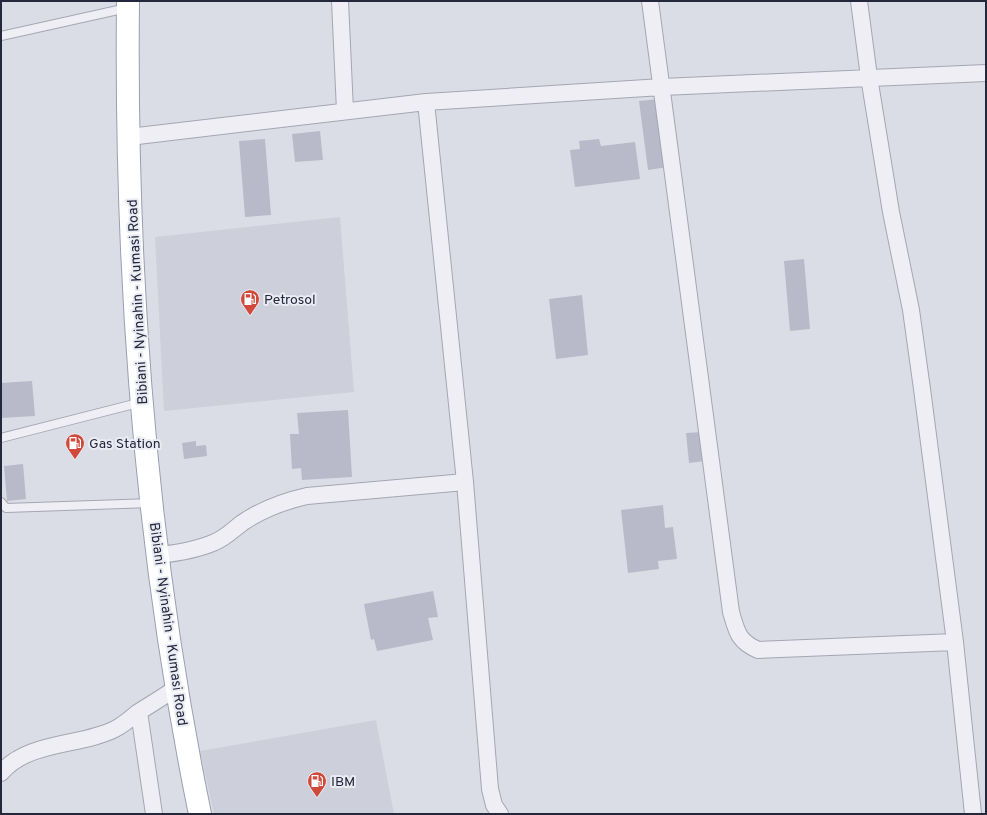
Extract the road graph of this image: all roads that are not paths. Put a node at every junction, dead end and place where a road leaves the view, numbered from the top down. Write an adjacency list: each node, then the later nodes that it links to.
1 (340, 1): 10 (street)
2 (650, 1): 8 (street)
3 (860, 1): 7 (street)
4 (128, 4): 5 (lane); 11 (main road, Bibiani - Nyinahin - Kumasi Road)
5 (1, 36)
6 (986, 73): 7 (street)
7 (869, 77): 8 (street); 18 (street)
8 (662, 87): 9 (street); 18 (street)
9 (426, 102): 10 (street); 14 (street)
10 (345, 111): 11 (street)
11 (129, 137): 12 (main road, Bibiani - Nyinahin - Kumasi Road)
12 (142, 402): 13 (lane); 16 (main road, Bibiani - Nyinahin - Kumasi Road)
13 (1, 438)
14 (465, 482): 17 (street); 24 (street)
15 (1, 502): 16 (lane)
16 (152, 503): 17 (main road, Bibiani - Nyinahin - Kumasi Road)
17 (159, 555): 19 (main road, Bibiani - Nyinahin - Kumasi Road)
18 (955, 642): 25 (street)
19 (176, 688): 20 (street); 23 (main road, Bibiani - Nyinahin - Kumasi Road)
20 (139, 712): 21 (street); 22 (street)
21 (1, 773)
22 (154, 814)
23 (200, 814)
24 (500, 814)
25 (973, 814)

